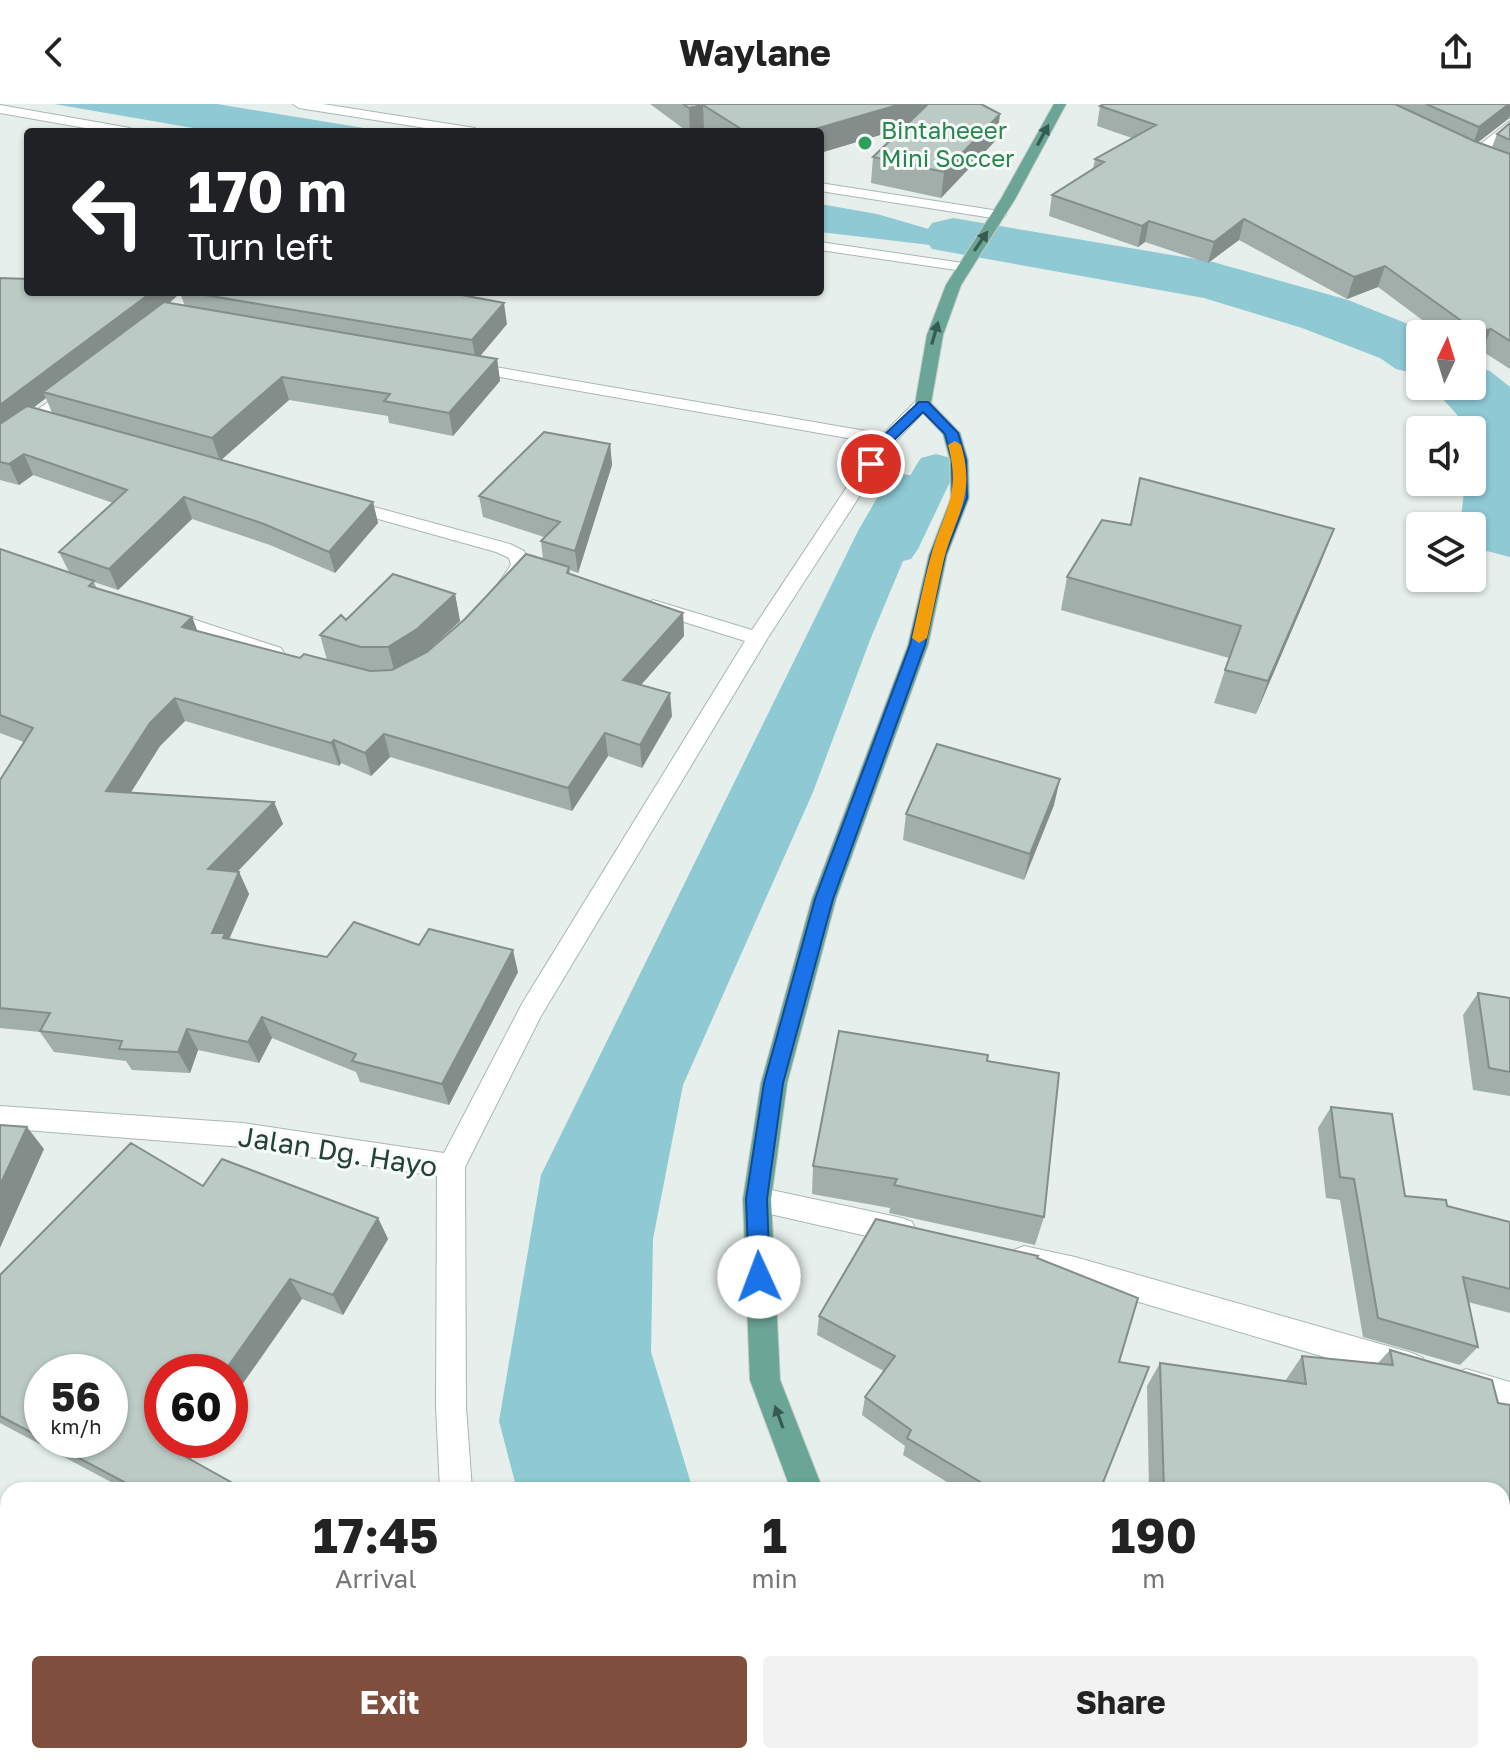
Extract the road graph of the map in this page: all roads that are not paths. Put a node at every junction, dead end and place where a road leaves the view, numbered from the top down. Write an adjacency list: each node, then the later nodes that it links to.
1 (299, 104): 6 (street)
2 (1060, 104): 9 (main road, one-way to 2)
3 (0, 109): 5 (street)
4 (1510, 125): 7 (street)
5 (107, 128)
6 (450, 128)
7 (1474, 156)
8 (824, 188): 9 (street)
9 (999, 215): 11 (main road, one-way to 9)
10 (824, 247): 11 (street)
11 (963, 267): 14 (main road, one-way to 11)
12 (450, 364): 15 (street)
13 (84, 381): 16 (street)
14 (923, 404): 15 (street); 25 (main road)
15 (887, 440): 21 (street)
16 (0, 443)
17 (322, 498): 19 (street)
18 (639, 602): 21 (street)
19 (490, 603)
20 (145, 609): 22 (street)
21 (757, 638): 24 (street)
22 (290, 659)
23 (0, 1117): 24 (street, Jalan Dg. Hayo)
24 (451, 1166): 29 (street, Jalan Dg. Hayo)
25 (757, 1199): 26 (street); 30 (main road, one-way to 25)
26 (923, 1236)
27 (999, 1253): 28 (street)
28 (1510, 1397)
29 (456, 1482)
30 (804, 1482)

